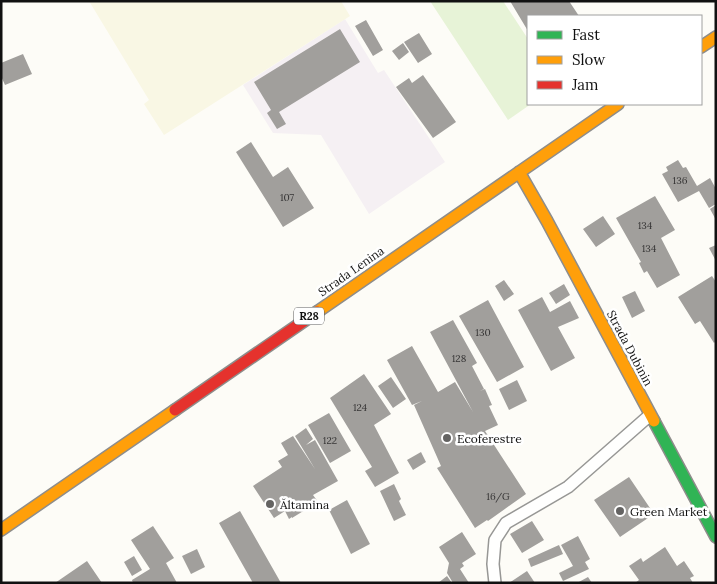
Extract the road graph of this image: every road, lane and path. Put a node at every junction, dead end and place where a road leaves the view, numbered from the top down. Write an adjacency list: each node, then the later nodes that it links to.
1 (716, 37): 2 (main road)
2 (702, 46)
3 (617, 105): 4 (main road, Strada Lenina / R28)
4 (518, 172): 5 (main road, Strada Dubinin); 6 (main road, Strada Lenina / R28)
5 (650, 415): 7 (main road, Strada Dubinin); 8 (lane)
6 (1, 530)
7 (716, 537)
8 (495, 583)

